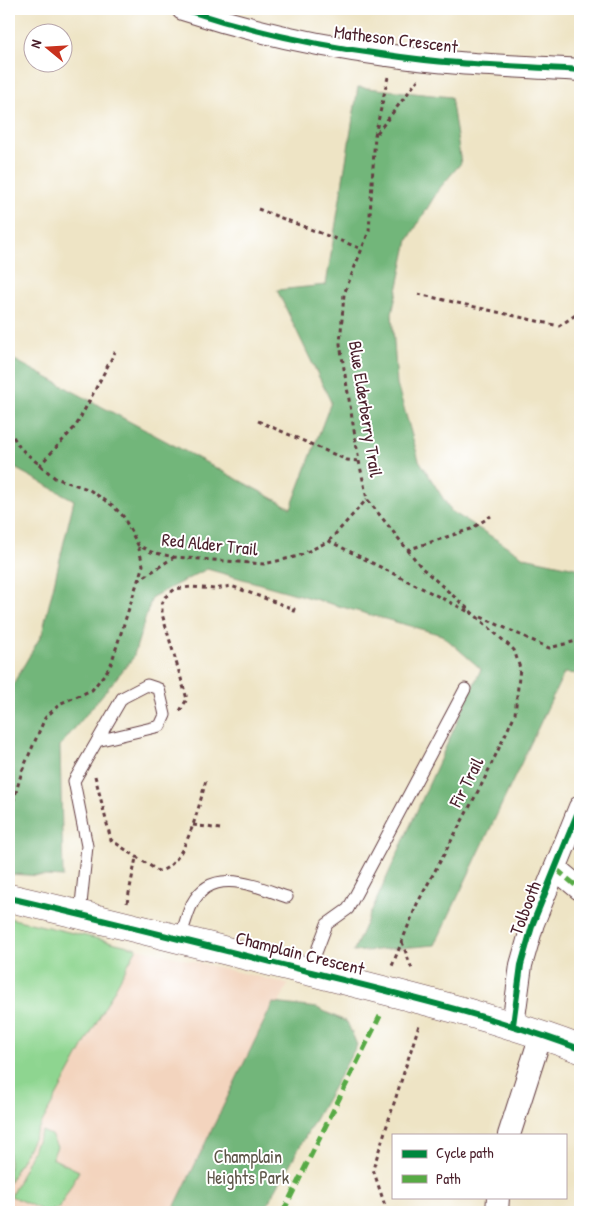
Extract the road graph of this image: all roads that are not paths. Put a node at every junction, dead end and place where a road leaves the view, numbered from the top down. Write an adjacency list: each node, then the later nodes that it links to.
1 (183, 9): 2 (street, Matheson Crescent)
2 (580, 70)
3 (464, 688): 12 (lane)
4 (97, 741): 4 (lane); 10 (lane)
5 (580, 807): 6 (street, Tolbooth)
6 (556, 869): 7 (street); 13 (street, Tolbooth)
7 (580, 889)
8 (287, 896): 11 (lane)
9 (9, 898): 10 (street, Champlain Crescent)
10 (80, 914): 11 (street, Champlain Crescent)
11 (180, 938): 12 (street, Champlain Crescent)
12 (309, 972): 13 (street, Champlain Crescent)
13 (513, 1025): 14 (street, Champlain Crescent)
14 (541, 1034): 15 (street, Champlain Crescent); 16 (street)
15 (580, 1049)
16 (509, 1134)
17 (498, 1198): 18 (street)
18 (497, 1212)

